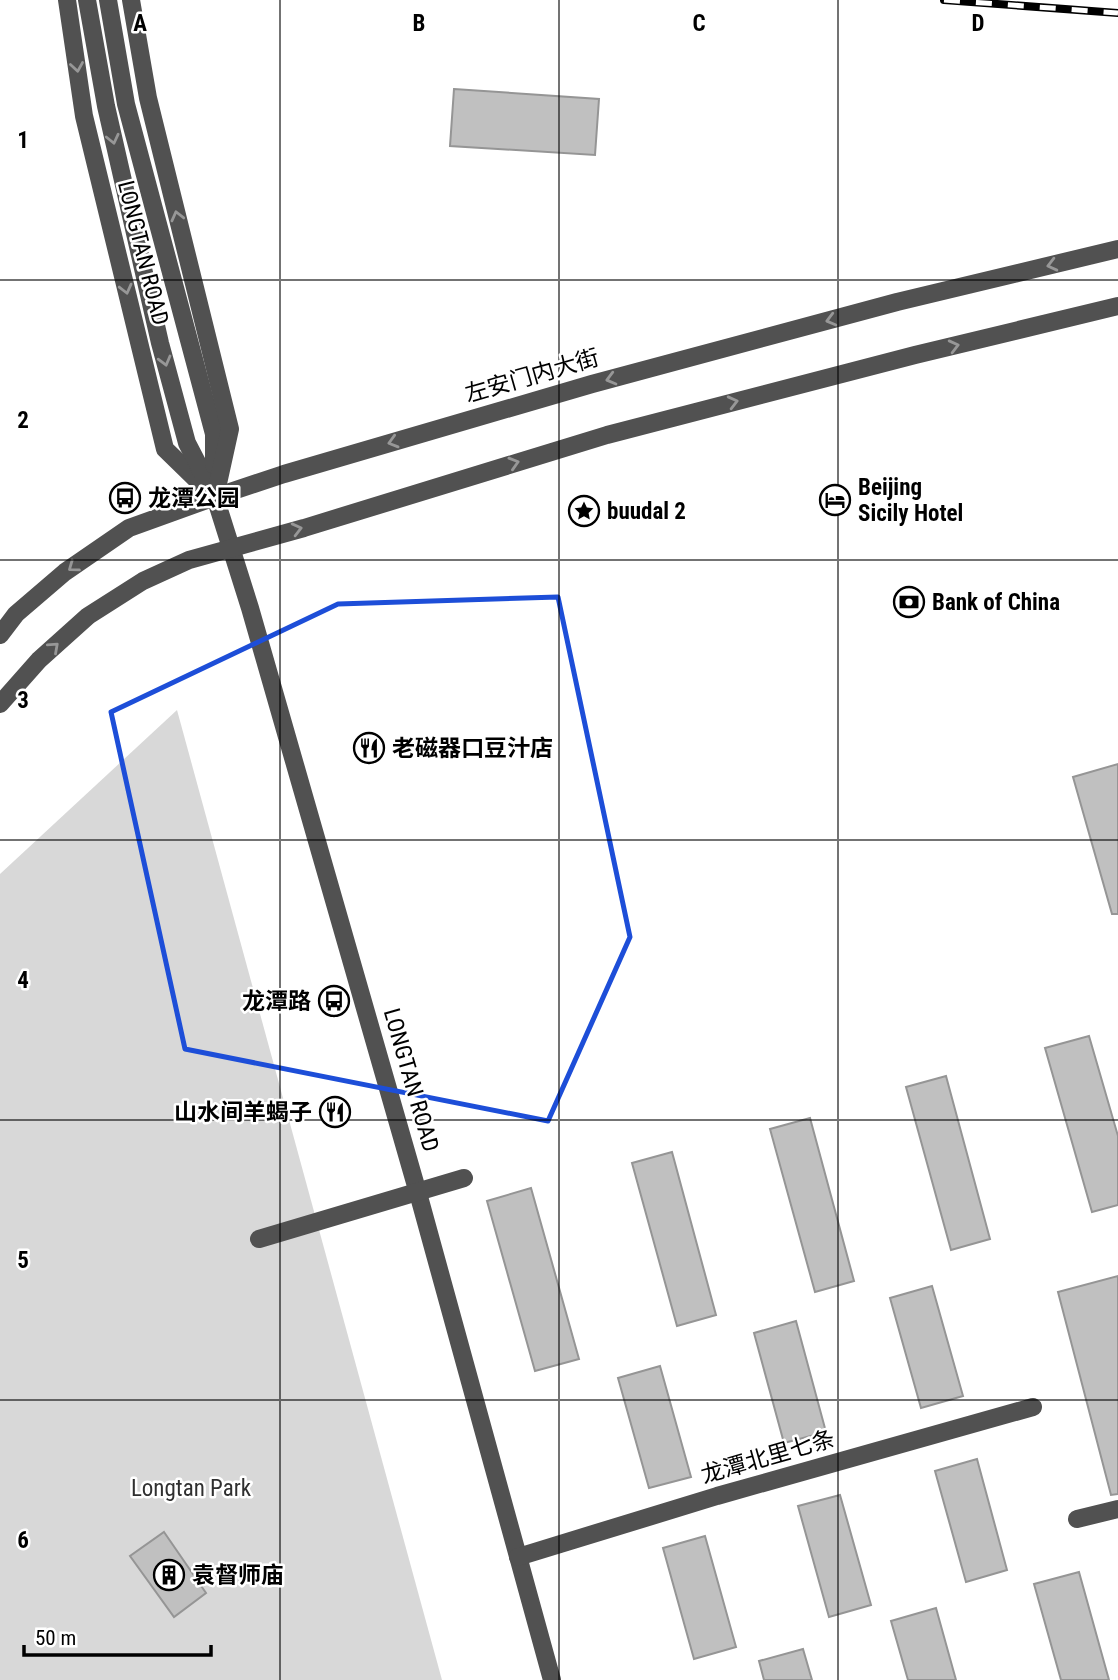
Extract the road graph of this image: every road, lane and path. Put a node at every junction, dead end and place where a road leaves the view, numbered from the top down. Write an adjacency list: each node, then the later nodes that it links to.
1 (67, 0): 7 (street, LONGTAN ROAD, one-way to 7)
2 (87, 0): 7 (street, LONGTAN ROAD, one-way to 7)
3 (108, 0): 7 (street, LONGTAN ROAD)
4 (131, 0): 7 (street, LONGTAN ROAD, one-way to 4)
5 (1118, 249): 7 (street, 左安门内大街, one-way to 7)
6 (1118, 306): 8 (street, one-way to 6)
7 (215, 497): 8 (street, LONGTAN ROAD); 9 (street, 左安门内大街, one-way to 9)
8 (231, 548): 10 (street, one-way to 8); 12 (street, LONGTAN ROAD)
9 (0, 635)
10 (0, 704)
11 (464, 1178): 12 (street)
12 (418, 1193): 13 (street); 17 (street, LONGTAN ROAD)
13 (259, 1239)
14 (1033, 1406): 17 (street, 龙潭北里七条)
15 (1118, 1509): 16 (street)
16 (1077, 1519)
17 (518, 1557): 18 (street, LONGTAN ROAD)
18 (552, 1680)

